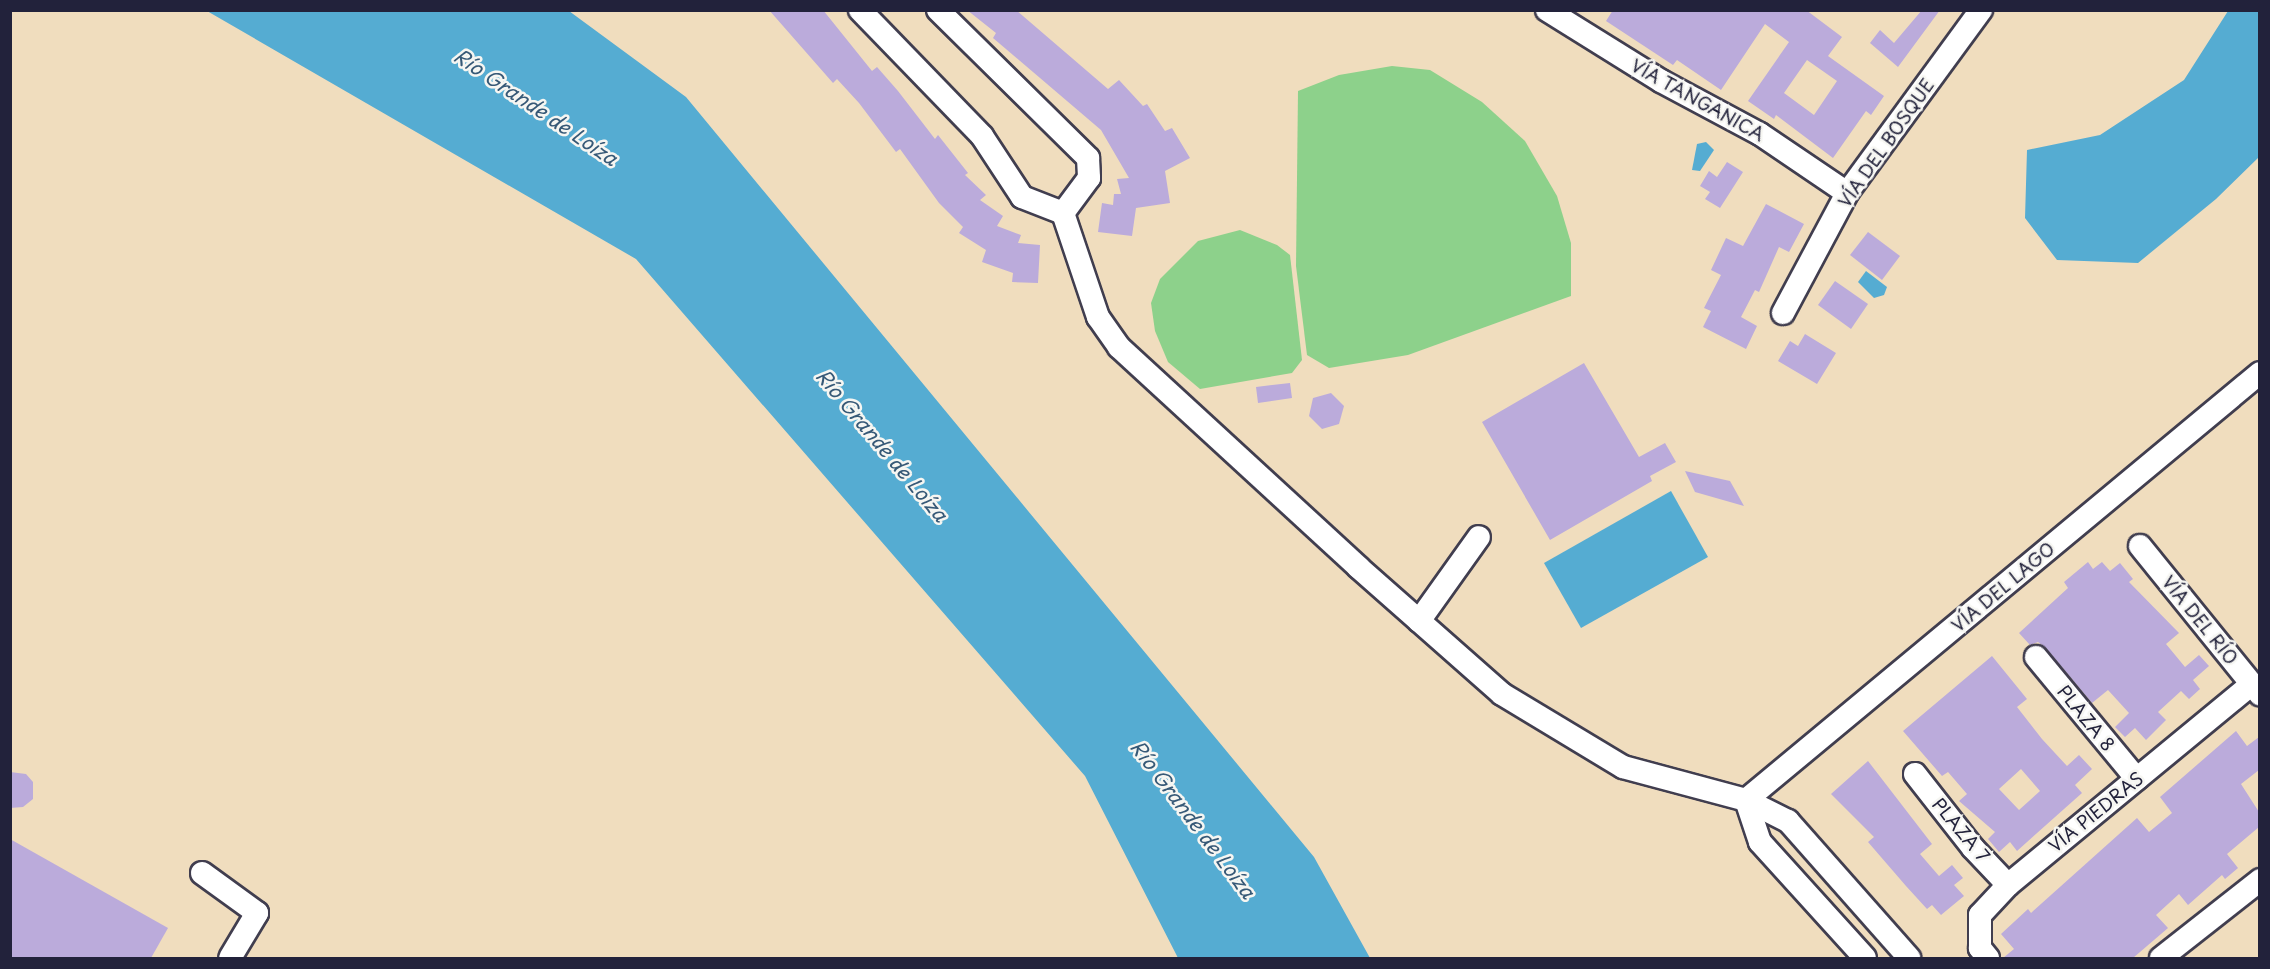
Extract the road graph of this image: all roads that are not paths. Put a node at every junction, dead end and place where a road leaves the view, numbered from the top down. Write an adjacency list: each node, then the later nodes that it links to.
1 (860, 10): 6 (street)
2 (938, 10): 6 (street)
3 (1981, 10): 5 (street, VÍA DEL BOSQUE)
4 (1559, 14): 5 (street, VÍA TANGANICA)
5 (1847, 193): 7 (street, VÍA DEL BOSQUE)
6 (1063, 213): 11 (street)
7 (1783, 313)
8 (2259, 373): 16 (street, VÍA DEL LAGO)
9 (1479, 537): 11 (street)
10 (2140, 546): 13 (street, VÍA DEL RÍO)
11 (1419, 621): 16 (street)
12 (2036, 657): 15 (street, PLAZA 8)
13 (2256, 689): 15 (street, VÍA PIEDRAS)
14 (1915, 774): 19 (street, PLAZA 7)
15 (2137, 779): 19 (street, VÍA PIEDRAS)
16 (1746, 800): 21 (street); 22 (street)
17 (202, 873): 20 (street)
18 (2259, 880): 24 (street)
19 (2008, 885): 23 (street, VÍA PIEDRAS)
20 (230, 958)
21 (1865, 958)
22 (1909, 958)
23 (1988, 958)
24 (2161, 958)

